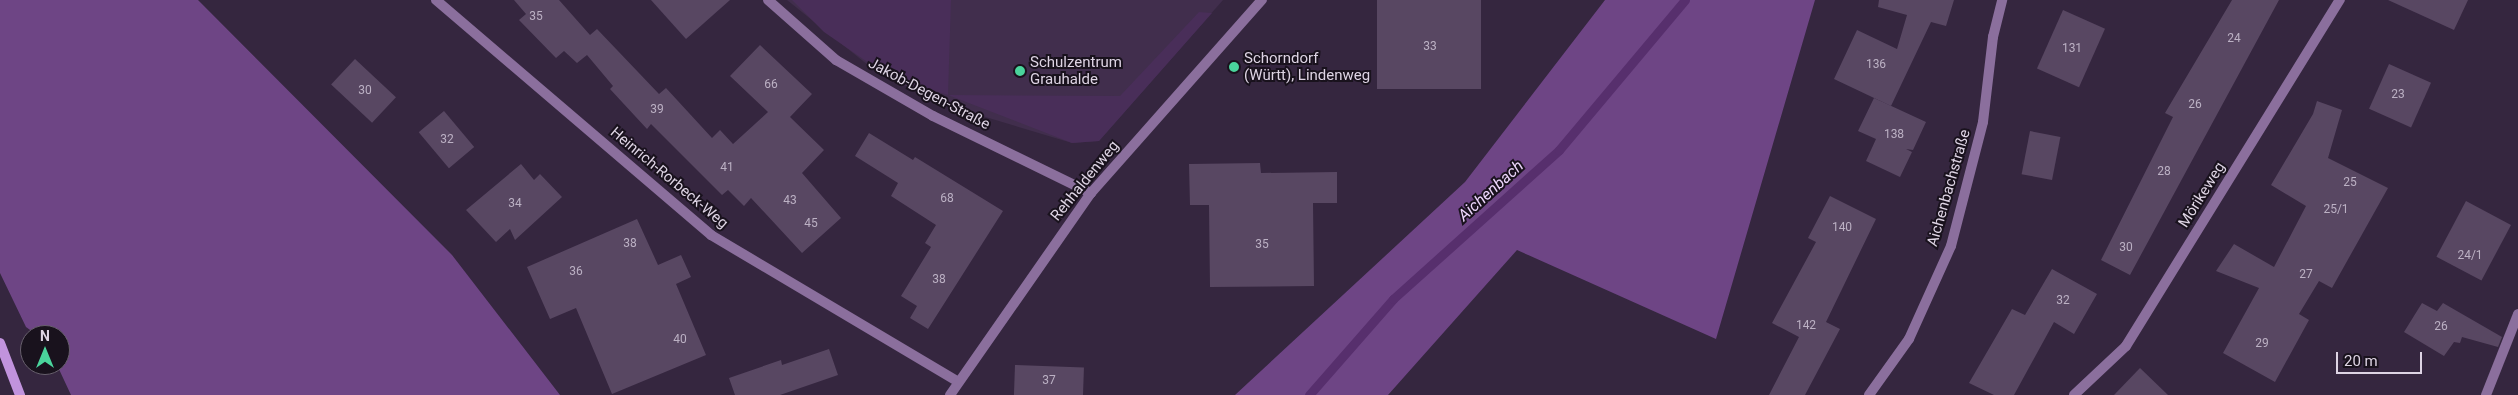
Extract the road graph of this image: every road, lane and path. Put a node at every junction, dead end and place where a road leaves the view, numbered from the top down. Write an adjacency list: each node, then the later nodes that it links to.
1 (436, 0): 9 (street, Heinrich-Rorbeck-Weg)
2 (768, 0): 6 (street, Jakob-Degen-Straße)
3 (1262, 0): 6 (street, Rehhaldenweg)
4 (2002, 0): 12 (street, Aichenbachstraße)
5 (2340, 0): 13 (street, Mörikeweg)
6 (1091, 193): 9 (street, Rehhaldenweg)
7 (2518, 314): 14 (street)
8 (0, 343): 10 (main road)
9 (957, 381): 11 (street, Rehhaldenweg)
10 (20, 395)
11 (950, 395)
12 (1869, 395)
13 (2074, 395)
14 (2486, 395)

